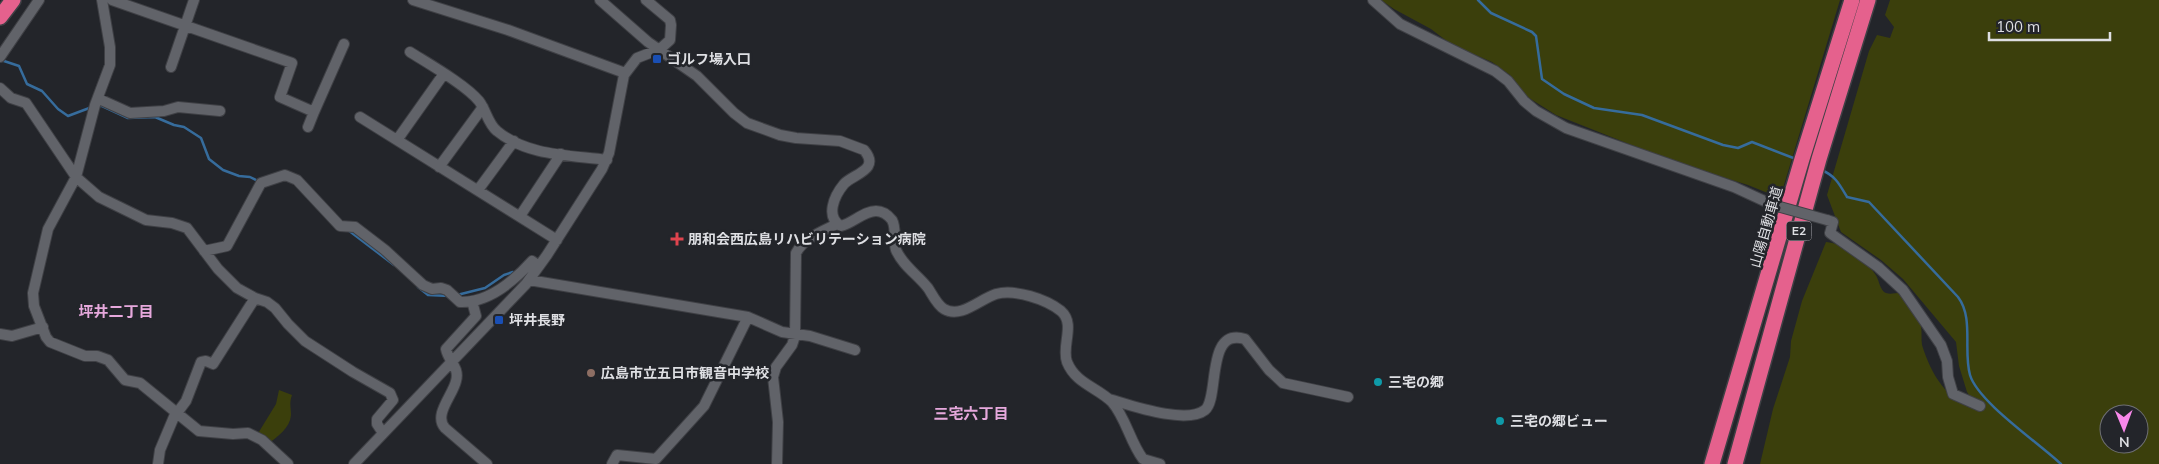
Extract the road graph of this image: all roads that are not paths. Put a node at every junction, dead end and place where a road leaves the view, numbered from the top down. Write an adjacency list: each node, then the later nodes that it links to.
1 (13, 0): 13 (highway)
2 (39, 0): 18 (street)
3 (102, 0): 23 (street)
4 (112, 0): 12 (street)
5 (194, 0): 14 (street)
6 (413, 0): 20 (street)
7 (600, 0): 16 (street)
8 (646, 0): 16 (street)
9 (1373, 0): 52 (street, bridge)
10 (1852, 0): 55 (highway, 山陽自動車道 / E2)
11 (1868, 0): 63 (highway, E2)
12 (128, 3): 14 (street)
13 (0, 17)
14 (185, 25): 19 (street); 26 (street)
15 (344, 44): 26 (street)
16 (658, 50): 20 (street); 37 (street)
17 (410, 52): 21 (street)
18 (0, 57)
19 (171, 67)
20 (625, 73): 32 (street)
21 (443, 75): 24 (street); 29 (street)
22 (0, 88): 34 (street)
23 (99, 99): 25 (street); 34 (street)
24 (482, 107): 30 (street); 33 (street)
25 (220, 110)
26 (314, 112): 28 (street)
27 (360, 117): 29 (street)
28 (308, 127)
29 (397, 140): 33 (street)
30 (514, 141): 31 (street); 35 (street)
31 (561, 154): 32 (street); 36 (street)
32 (607, 160): 38 (street)
33 (440, 167): 35 (street)
34 (76, 176): 39 (street); 45 (street)
35 (478, 190): 36 (street)
36 (520, 216): 38 (street)
37 (837, 224): 46 (street); 51 (street)
38 (557, 240): 40 (street)
39 (204, 251): 42 (street); 43 (street)
40 (539, 266): 41 (street); 43 (street)
41 (529, 280): 44 (street); 49 (street)
42 (255, 298): 53 (street); 54 (street)
43 (472, 302): 49 (street)
44 (748, 317): 46 (street); 60 (street)
45 (43, 328): 47 (street); 53 (street)
46 (795, 333): 48 (street); 61 (street)
47 (0, 334)
48 (855, 350)
49 (452, 360): 54 (street); 59 (street)
50 (1348, 397): 51 (street)
51 (1108, 399): 62 (street)
52 (1980, 406)
53 (176, 412): 56 (street); 57 (street)
54 (383, 433): 58 (street)
55 (1713, 462)
56 (158, 464)
57 (288, 464)
58 (354, 464)
59 (487, 464)
60 (612, 464)
61 (777, 464)
62 (1160, 464)
63 (1735, 464)

